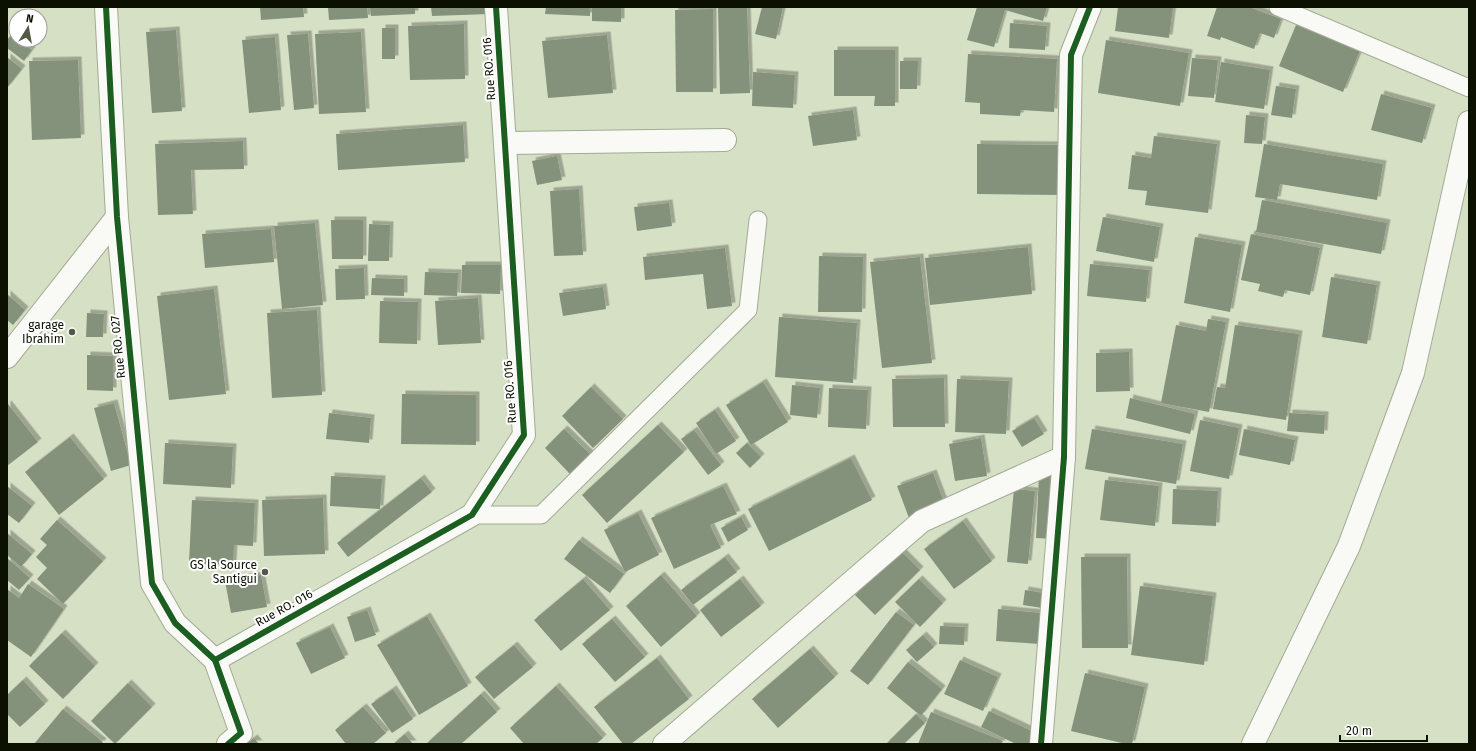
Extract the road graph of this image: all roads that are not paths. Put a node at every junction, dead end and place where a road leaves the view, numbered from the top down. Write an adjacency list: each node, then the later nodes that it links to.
1 (106, 7): 9 (street, Rue RO. 027)
2 (496, 7): 8 (street, Rue RO. 016)
3 (1090, 7): 12 (street)
4 (1278, 7): 5 (lane)
5 (1469, 88)
6 (1469, 122): 18 (street)
7 (724, 140): 8 (street)
8 (505, 143): 13 (street, Rue RO. 016)
9 (117, 217): 11 (street); 14 (street, Rue RO. 027)
10 (758, 220): 13 (lane)
11 (7, 357)
12 (1064, 457): 16 (street); 17 (street)
13 (472, 515): 14 (street, Rue RO. 016)
14 (216, 660): 15 (street)
15 (228, 744)
16 (664, 744)
17 (1041, 744)
18 (1253, 744)

